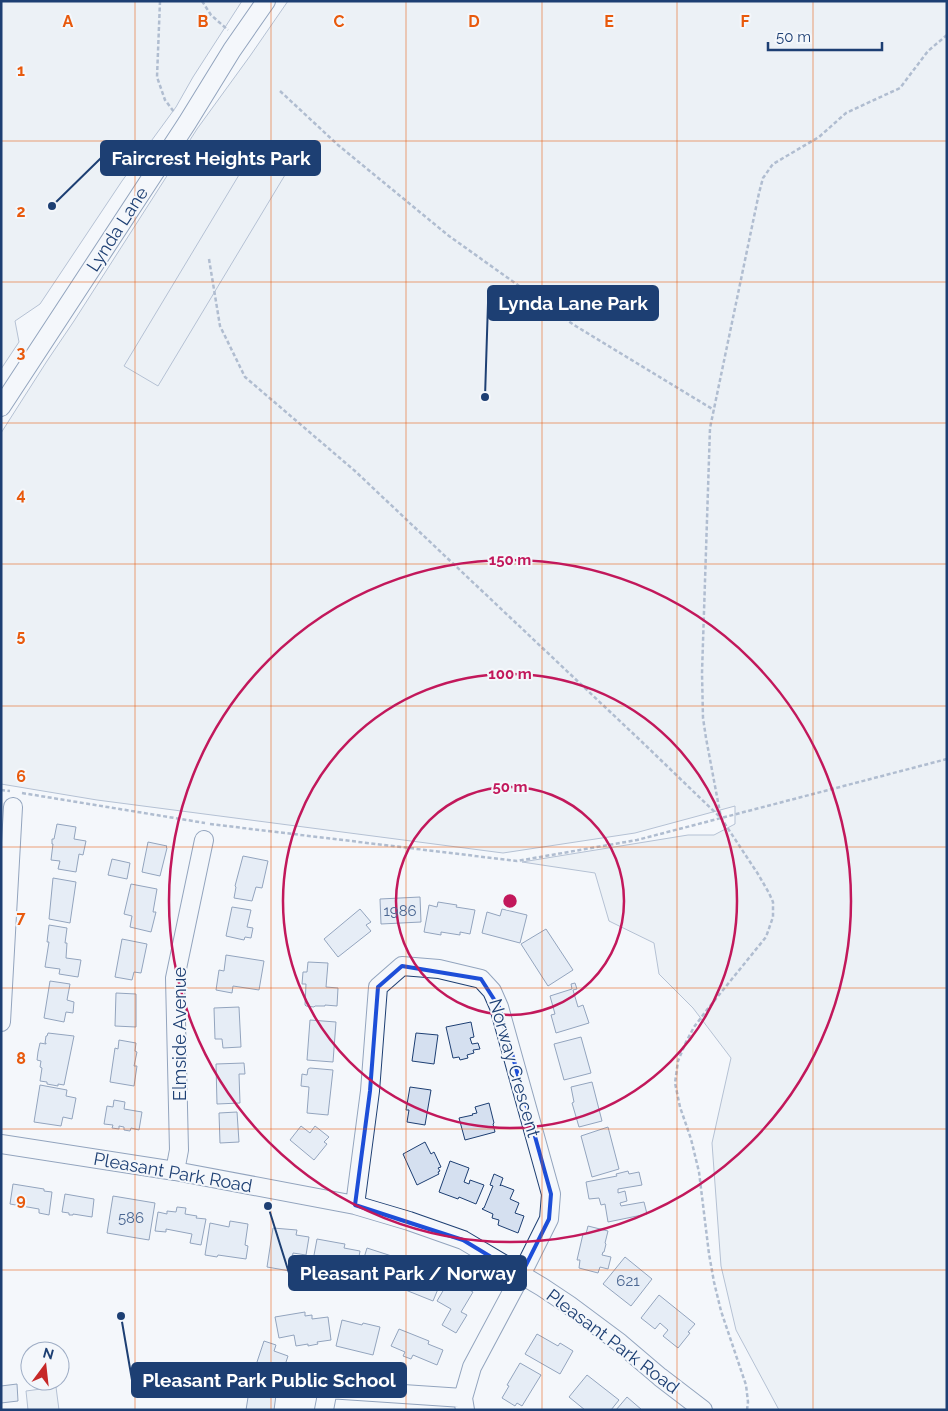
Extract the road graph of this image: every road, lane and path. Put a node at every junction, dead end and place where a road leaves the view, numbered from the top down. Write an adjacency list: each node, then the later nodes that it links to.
1 (160, 1): 7 (path)
2 (202, 1): 5 (path)
3 (266, 1): 5 (street, Lynda Lane)
4 (947, 35): 10 (path)
5 (240, 39): 7 (street, Lynda Lane)
6 (280, 91): 10 (path)
7 (187, 123): 9 (street, Lynda Lane)
8 (209, 259): 14 (path)
9 (1, 407)
10 (714, 410): 14 (path)
11 (947, 759): 14 (path)
12 (1, 790): 14 (path)
13 (12, 807): 16 (street)
14 (721, 818): 24 (path)
15 (204, 840): 18 (street, Elmside Avenue)
16 (1, 1022)
17 (1, 1144): 18 (street, Pleasant Park Road)
18 (175, 1171): 19 (street, Pleasant Park Road)
19 (354, 1205): 20 (street, Pleasant Park Road); 20 (street, Norway Crescent)
20 (521, 1275): 21 (street); 23 (street, Pleasant Park Road)
21 (464, 1404): 22 (street)
22 (324, 1410)
23 (703, 1410)
24 (747, 1410)

